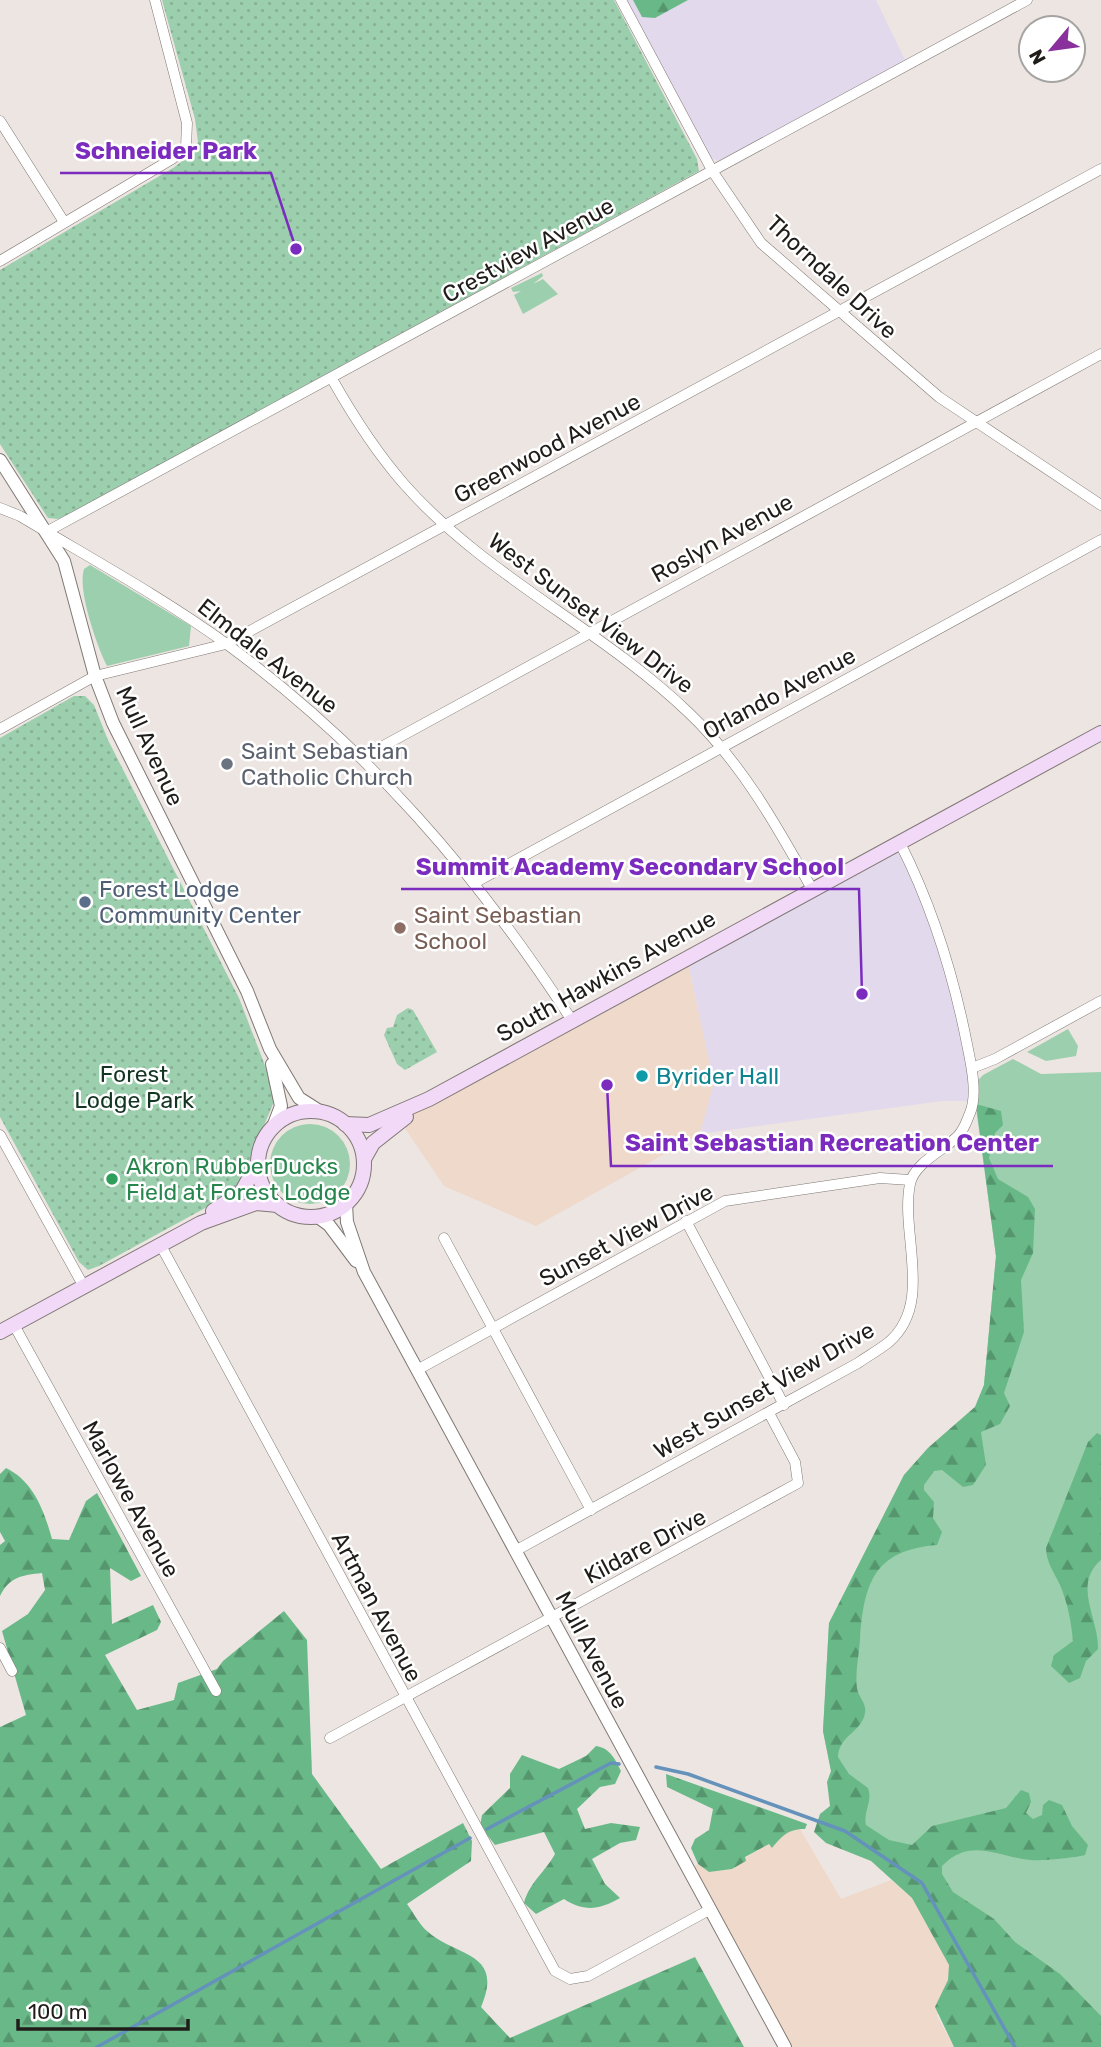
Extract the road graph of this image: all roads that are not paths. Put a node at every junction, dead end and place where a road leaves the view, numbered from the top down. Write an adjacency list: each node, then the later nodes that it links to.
1 (155, 0): 7 (street)
2 (621, 0): 6 (street, Thorndale Drive)
3 (1027, 0): 6 (street, Crestview Avenue)
4 (0, 121): 7 (street)
5 (1101, 169): 9 (street, Greenwood Avenue)
6 (713, 172): 9 (street, Thorndale Drive); 11 (street, Crestview Avenue)
7 (64, 222): 8 (street)
8 (0, 261)
9 (838, 312): 12 (street, Thorndale Drive); 16 (street, Greenwood Avenue)
10 (1101, 354): 12 (street, Roslyn Avenue)
11 (332, 379): 16 (street, West Sunset View Drive); 17 (street, Crestview Avenue)
12 (978, 423): 14 (street, Thorndale Drive); 19 (street, Roslyn Avenue)
13 (0, 460): 17 (street, Mull Avenue)
14 (1101, 505)
15 (0, 508): 17 (street, Elmdale Avenue)
16 (446, 525): 19 (street, West Sunset View Drive); 20 (street, Greenwood Avenue)
17 (46, 531): 20 (street, Elmdale Avenue); 21 (street, Mull Avenue)
18 (1101, 540): 24 (street, Orlando Avenue)
19 (587, 632): 24 (street, West Sunset View Drive); 25 (street, Roslyn Avenue)
20 (226, 644): 21 (street, Greenwood Avenue); 25 (street, Elmdale Avenue)
21 (95, 676): 22 (street, Greenwood Avenue); 31 (street, Mull Avenue)
22 (0, 729)
23 (1101, 733): 26 (main road, South Hawkins Avenue)
24 (721, 747): 27 (street, Orlando Avenue); 28 (street, West Sunset View Drive)
25 (363, 757): 27 (street, Elmdale Avenue)
26 (900, 843): 28 (main road, South Hawkins Avenue); 32 (street)
27 (476, 882): 30 (street, Elmdale Avenue)
28 (812, 889): 30 (main road, South Hawkins Avenue)
29 (1101, 1001): 32 (street)
30 (571, 1019): 33 (main road, South Hawkins Avenue)
31 (270, 1049): 34 (street, Mull Avenue); 36 (street, Mull Avenue)
32 (972, 1068): 40 (street)
33 (429, 1099): 35 (main road, South Hawkins Avenue); 38 (main road, South Hawkins Avenue)
34 (321, 1112): 35 (main road); 36 (main road)
35 (345, 1124): 38 (main road)
36 (273, 1127): 39 (main road)
37 (0, 1135): 49 (street)
38 (364, 1159): 41 (main road)
39 (258, 1162): 42 (main road); 45 (main road)
40 (910, 1180): 44 (street, Sunset View Drive); 54 (street, West Sunset View Drive)
41 (346, 1204): 43 (main road); 48 (street, Mull Avenue)
42 (278, 1205): 43 (main road); 45 (main road)
43 (318, 1217): 48 (street, Mull Avenue)
44 (686, 1221): 51 (street, Sunset View Drive); 54 (street)
45 (201, 1223): 47 (main road)
46 (444, 1238): 51 (street)
47 (160, 1244): 49 (main road); 62 (street, Artman Avenue)
48 (364, 1272): 53 (street, Mull Avenue)
49 (83, 1285): 50 (main road)
50 (14, 1325): 52 (main road); 61 (street, Marlowe Avenue)
51 (492, 1328): 53 (street, Sunset View Drive); 56 (street)
52 (0, 1332)
53 (417, 1370): 57 (street, Mull Avenue)
54 (784, 1405): 55 (street, West Sunset View Drive)
55 (769, 1413): 56 (street, West Sunset View Drive); 58 (street, Kildare Drive)
56 (591, 1510): 57 (street, West Sunset View Drive)
57 (515, 1551): 58 (street, Mull Avenue)
58 (551, 1618): 62 (street, Kildare Drive); 64 (street, Mull Avenue)
59 (0, 1648): 60 (street)
60 (12, 1671)
61 (216, 1691)
62 (404, 1698): 63 (street, Kildare Drive); 64 (street, Artman Avenue)
63 (330, 1738)
64 (709, 1910): 65 (street, Mull Avenue)
65 (785, 2047)

